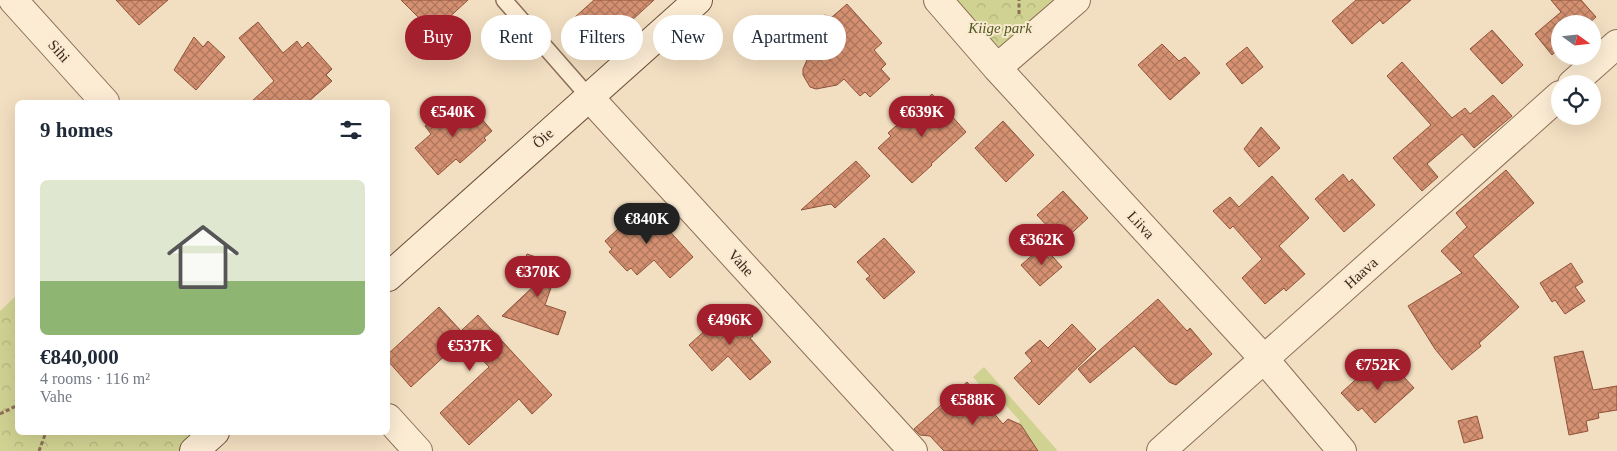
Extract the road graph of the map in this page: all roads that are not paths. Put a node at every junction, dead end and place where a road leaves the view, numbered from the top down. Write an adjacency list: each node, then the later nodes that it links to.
1 (13, 0): 10 (street, Sihi)
2 (504, 0): 9 (lane)
3 (698, 0): 9 (street, Õie)
4 (938, 0): 7 (street, Liiva)
5 (1076, 0): 7 (street)
6 (1617, 44): 8 (street)
7 (997, 68): 13 (street, Liiva)
8 (1582, 75)
9 (589, 96): 12 (street, Õie); 18 (street, Vahe)
10 (103, 100)
11 (1551, 103): 13 (street, Haava)
12 (390, 275)
13 (1265, 360): 19 (street, Haava); 20 (street, Liiva)
14 (390, 420): 17 (street)
15 (211, 435): 16 (street)
16 (194, 451)
17 (418, 451)
18 (913, 451)
19 (1161, 451)
20 (1342, 451)

